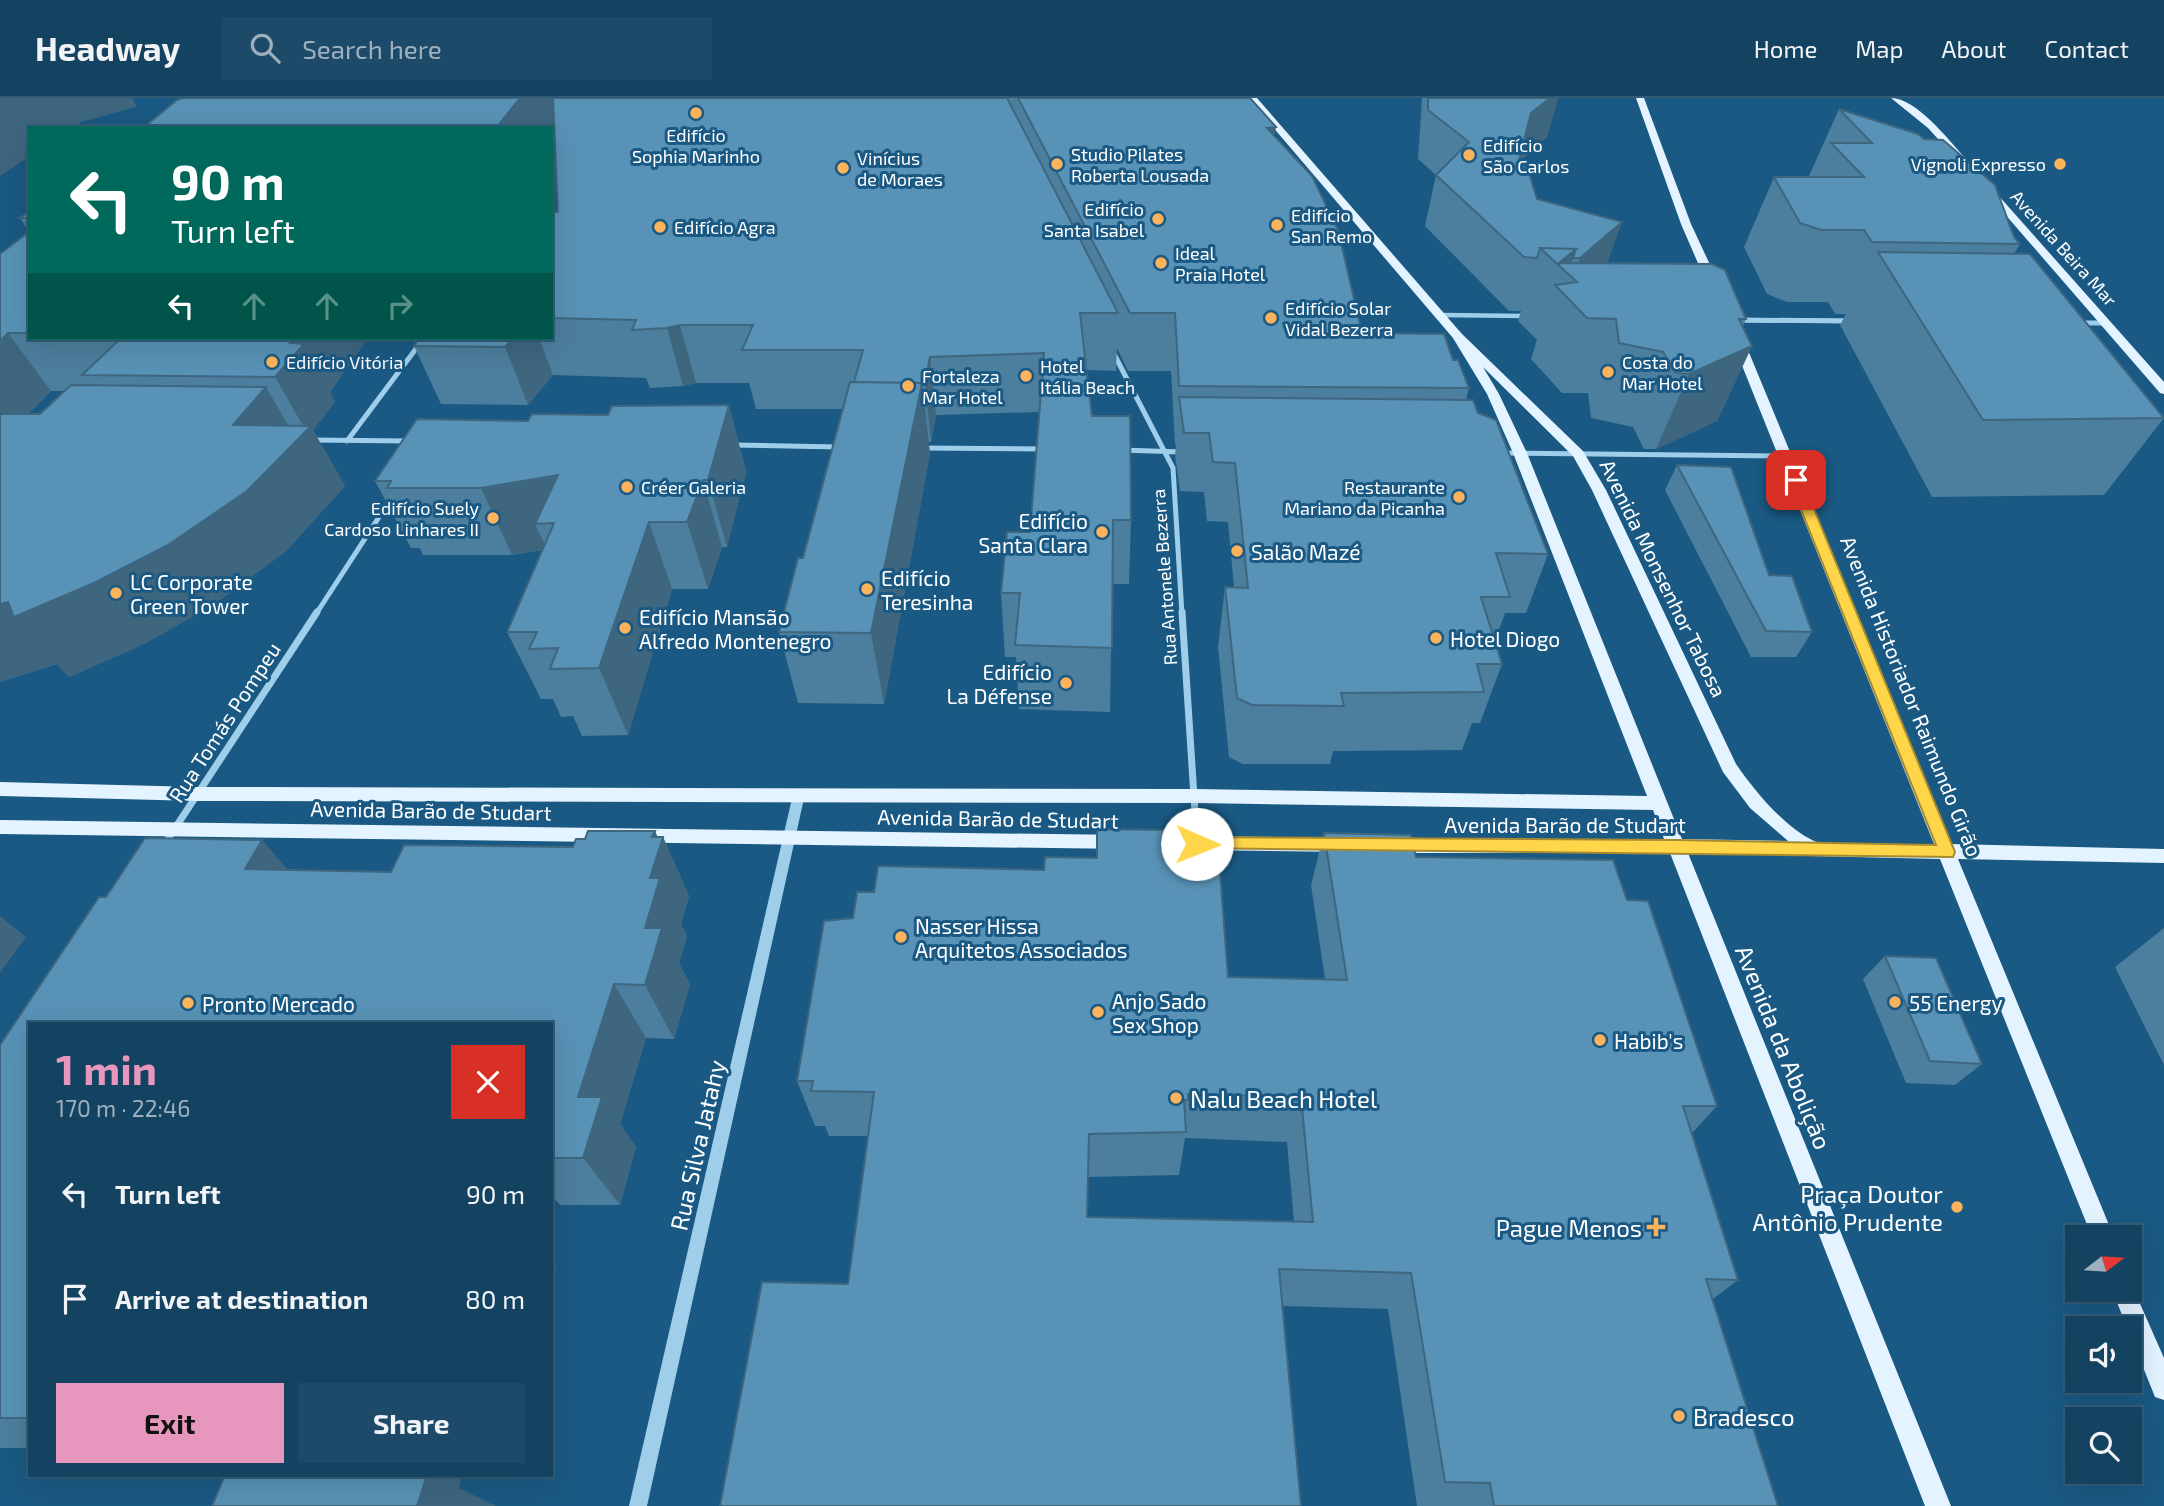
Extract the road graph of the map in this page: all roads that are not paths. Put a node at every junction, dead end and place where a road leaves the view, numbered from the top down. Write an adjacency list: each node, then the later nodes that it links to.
1 (1252, 98): 9 (main road, Avenida Monsenhor Tabosa)
2 (1640, 98): 8 (main road, Avenida Historiador Raimundo Girão)
3 (1900, 101): 6 (main road)
4 (568, 143): 5 (street)
5 (553, 162)
6 (1968, 167)
7 (1977, 177): 13 (main road, Avenida Beira Mar)
8 (1724, 308): 11 (street); 31 (main road, Avenida Historiador Raimundo Girão)
9 (1440, 315): 10 (street); 14 (main road, Avenida Monsenhor Tabosa)
10 (1541, 316)
11 (1852, 321)
12 (2067, 323): 13 (street)
13 (2107, 323): 17 (main road, Avenida Beira Mar)
14 (1458, 335): 29 (main road, Avenida Monsenhor Tabosa); 30 (main road, Avenida Monsenhor Tabosa)
15 (423, 340): 19 (street)
16 (1112, 349): 26 (street, Rua Antonele Bezerra)
17 (2164, 390)
18 (304, 440): 19 (street)
19 (347, 441): 20 (street)
20 (415, 441)
21 (720, 445): 22 (street)
22 (845, 447)
23 (914, 448): 24 (street)
24 (1051, 450)
25 (1107, 450): 26 (street)
26 (1162, 451): 27 (street); 36 (street, Rua Antonele Bezerra)
27 (1191, 452)
28 (1499, 453): 29 (street)
29 (1520, 453): 30 (street); 37 (main road, Avenida Monsenhor Tabosa)
30 (1578, 454): 31 (street); 44 (main road, Avenida Monsenhor Tabosa)
31 (1786, 456): 45 (main road, Avenida Historiador Raimundo Girão)
32 (398, 488): 34 (street, Rua Tomás Pompeu)
33 (0, 789): 34 (main road, Avenida Barão de Studart)
34 (198, 794): 35 (main road, Avenida Barão de Studart); 39 (street, Rua Tomás Pompeu)
35 (799, 794): 36 (main road, Avenida Barão de Studart); 40 (street, Rua Silva Jatahy)
36 (1195, 796): 37 (main road, Avenida Barão de Studart); 41 (street, Rua Antonele Bezerra)
37 (1660, 803): 42 (main road, Avenida da Abolição)
38 (0, 827): 39 (main road, Avenida Barão de Studart)
39 (174, 830): 40 (main road, Avenida Barão de Studart); 43 (street, Rua Tomás Pompeu)
40 (790, 837): 41 (main road, Avenida Barão de Studart); 50 (street, Rua Silva Jatahy)
41 (1197, 844): 42 (main road, Avenida Barão de Studart)
42 (1676, 846): 44 (main road, Avenida Barão de Studart); 51 (main road, Avenida da Abolição)
43 (162, 849)
44 (1812, 849): 45 (main road, Avenida Barão de Studart)
45 (1947, 852): 46 (main road, Avenida Barão de Studart); 47 (main road, Avenida Historiador Raimundo Girão)
46 (2164, 856)
47 (2098, 1225)
48 (2129, 1302): 49 (main road)
49 (2164, 1388)
50 (638, 1506)
51 (1938, 1506)

